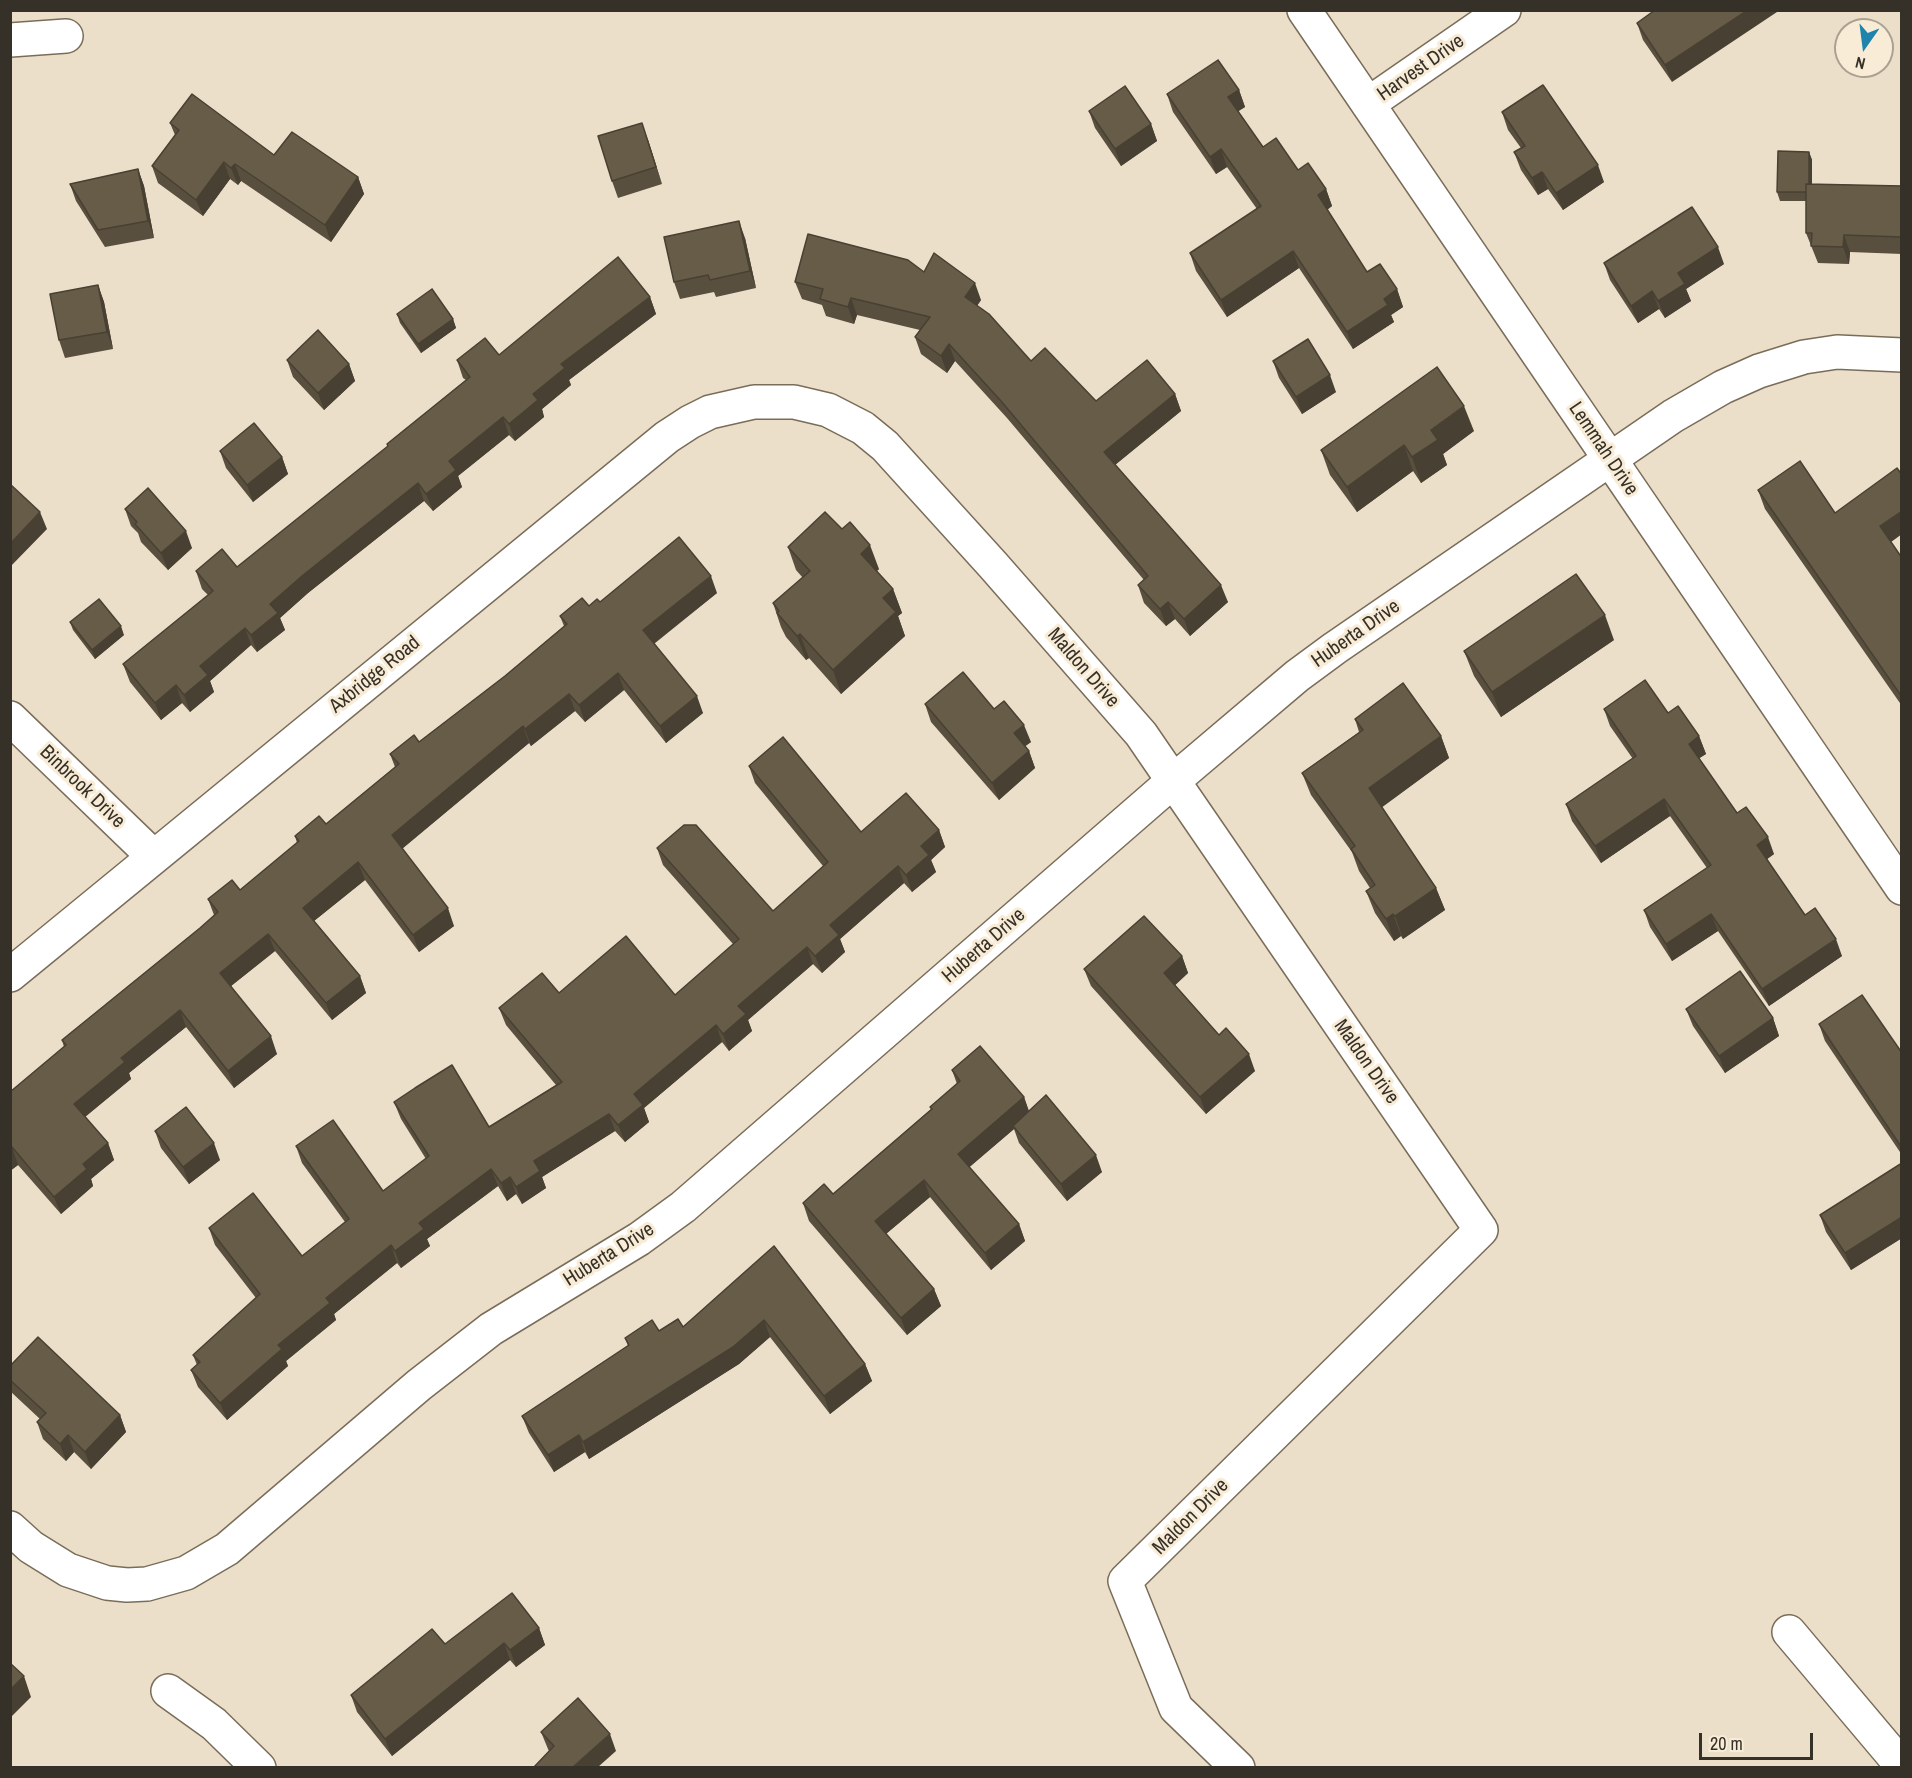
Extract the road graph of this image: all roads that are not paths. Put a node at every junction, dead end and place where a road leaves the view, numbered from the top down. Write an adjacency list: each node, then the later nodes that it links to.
1 (1304, 10): 5 (street, Lemmah Drive)
2 (1504, 10): 5 (street, Harvest Drive)
3 (66, 36): 4 (street)
4 (10, 40)
5 (1368, 104): 8 (street, Lemmah Drive)
6 (1902, 355): 8 (street, Huberta Drive)
7 (754, 402): 10 (street, Maldon Drive); 11 (street, Axbridge Road)
8 (1611, 460): 10 (street, Huberta Drive); 12 (street, Lemmah Drive)
9 (10, 717): 11 (street, Binbrook Drive)
10 (1172, 782): 14 (street, Huberta Drive); 19 (street, Maldon Drive)
11 (153, 856): 13 (street, Axbridge Road)
12 (1902, 888)
13 (10, 975)
14 (10, 1528)
15 (1789, 1632): 17 (street)
16 (168, 1691): 18 (street)
17 (1902, 1766)
18 (259, 1767)
19 (1238, 1767)

